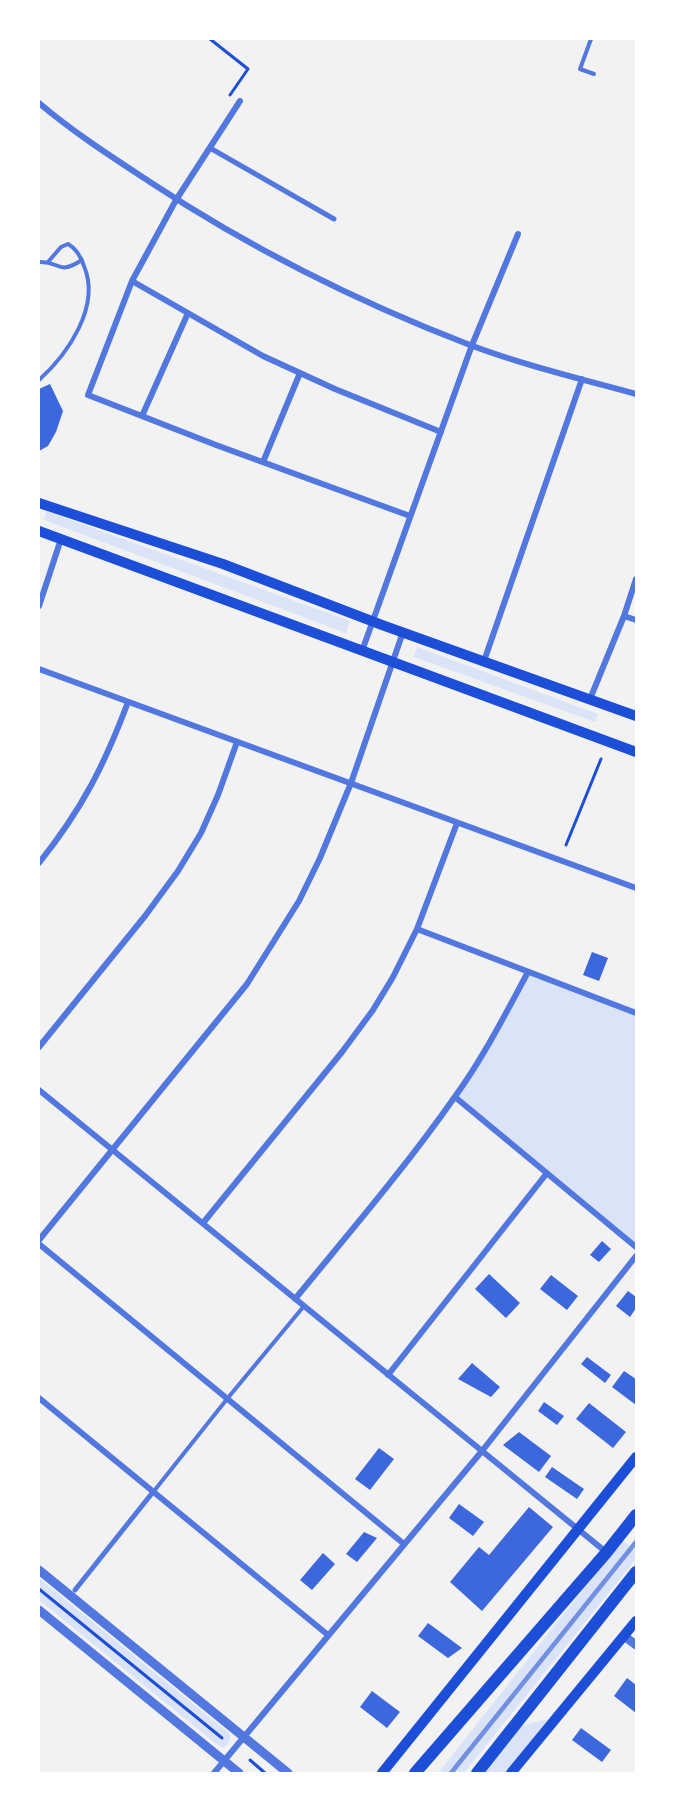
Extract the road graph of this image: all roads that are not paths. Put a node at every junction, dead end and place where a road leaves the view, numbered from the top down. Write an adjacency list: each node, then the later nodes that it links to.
1 (591, 39): 2 (lane)
2 (594, 74)
3 (240, 101): 5 (street)
4 (39, 103): 6 (street)
5 (210, 148): 6 (street); 7 (street)
6 (176, 200): 12 (street); 14 (street)
7 (334, 219)
8 (518, 234): 14 (street)
9 (82, 260): 11 (lane); 11 (lane); 17 (lane)
10 (39, 262): 11 (lane)
11 (48, 262)
12 (132, 281): 13 (street); 19 (street)
13 (188, 313): 15 (street); 19 (street)
14 (472, 345): 16 (street); 20 (street)
15 (300, 373): 20 (street); 21 (street)
16 (582, 379): 18 (street); 33 (street)
17 (39, 380)
18 (636, 394)
19 (142, 416): 21 (street)
20 (441, 432): 23 (street)
21 (263, 462): 23 (street)
22 (39, 502): 30 (main road)
23 (410, 516): 30 (street)
24 (39, 531): 25 (main road)
25 (62, 539): 27 (street); 32 (main road)
26 (636, 579): 28 (street)
27 (39, 606)
28 (624, 616): 29 (street); 36 (street)
29 (636, 620)
30 (373, 621): 31 (main road); 32 (street)
31 (403, 632): 33 (main road); 34 (street)
32 (362, 651): 34 (main road)
33 (484, 661): 36 (main road)
34 (393, 662): 40 (main road); 41 (street)
35 (39, 669): 37 (street)
36 (590, 699): 38 (main road)
37 (128, 702): 39 (street); 43 (street)
38 (636, 716)
39 (237, 742): 41 (street); 48 (street)
40 (636, 752)
41 (351, 783): 42 (street); 51 (street)
42 (457, 823): 44 (street); 45 (street)
43 (39, 863)
44 (636, 888)
45 (417, 930): 46 (street); 53 (street)
46 (528, 972): 47 (street); 50 (street)
47 (636, 1013)
48 (39, 1047)
49 (39, 1090): 51 (street)
50 (455, 1097): 52 (street); 58 (street)
51 (112, 1149): 53 (street); 54 (street)
52 (547, 1173): 56 (street); 60 (street)
53 (203, 1223): 58 (street)
54 (39, 1239)
55 (39, 1244): 62 (street)
56 (636, 1246)
57 (636, 1256): 63 (street)
58 (295, 1299): 59 (street)
59 (304, 1306): 60 (street); 62 (lane)
60 (388, 1375): 63 (street)
61 (39, 1398): 65 (street)
62 (227, 1399): 65 (lane); 68 (street)
63 (482, 1451): 67 (street); 68 (street)
64 (636, 1457): 67 (main road)
65 (153, 1492): 72 (street); 75 (street)
66 (636, 1515): 69 (main road)
67 (578, 1530): 69 (street); 83 (main road)
68 (404, 1544): 75 (street)
69 (606, 1552): 84 (main road)
70 (39, 1570): 78 (street)
71 (636, 1572): 85 (main road)
72 (75, 1590)
73 (39, 1610): 79 (street)
74 (636, 1621): 76 (main road)
75 (328, 1635): 78 (street)
76 (624, 1636): 77 (street); 86 (main road)
77 (636, 1645)
78 (243, 1737): 79 (street); 82 (street)
79 (224, 1761): 80 (street); 81 (street)
80 (242, 1770)
81 (214, 1773)
82 (288, 1773)
83 (382, 1773)
84 (415, 1773)
85 (477, 1773)
86 (512, 1773)

